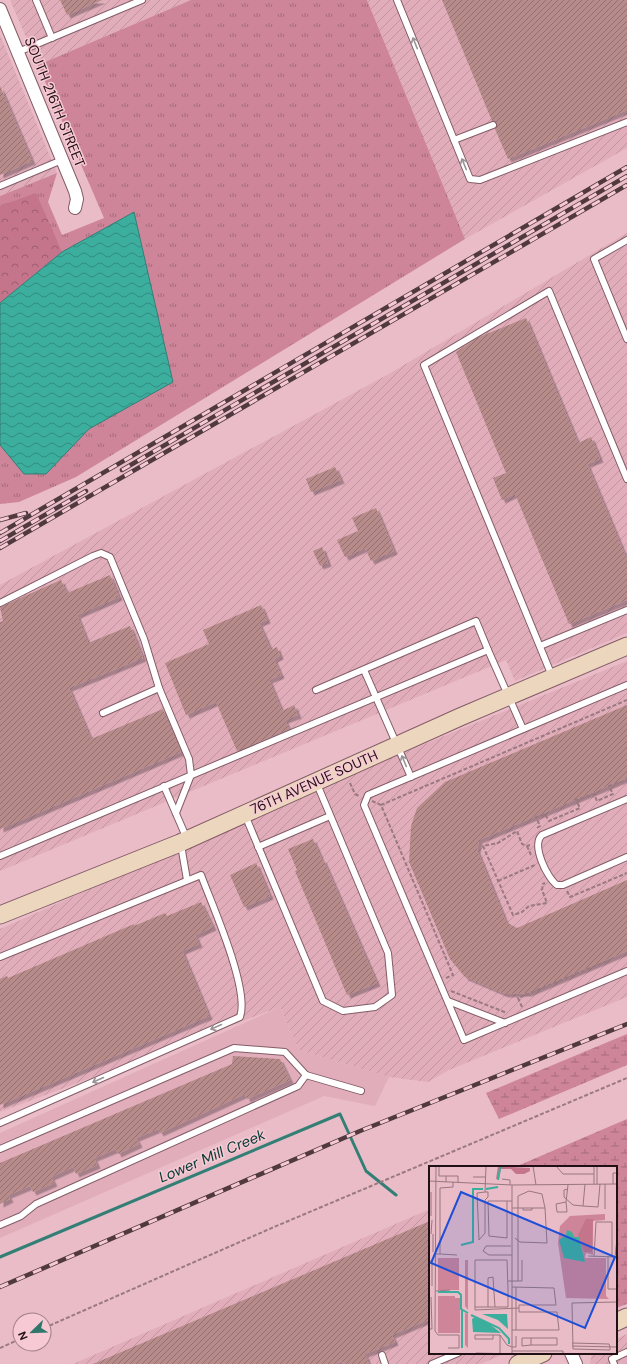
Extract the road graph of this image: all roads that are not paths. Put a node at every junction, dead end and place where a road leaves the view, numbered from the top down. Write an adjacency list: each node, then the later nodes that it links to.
1 (36, 0): 6 (lane)
2 (142, 0): 6 (lane)
3 (397, 0): 10 (lane, one-way to 3)
4 (0, 9): 5 (street, SOUTH 216TH STREET)
5 (4, 27): 7 (street, SOUTH 216TH STREET)
6 (52, 38): 7 (lane)
7 (18, 52): 11 (street, SOUTH 216TH STREET)
8 (627, 122): 10 (lane, one-way to 10)
9 (494, 125): 10 (lane)
10 (454, 140)
11 (62, 160): 12 (lane); 13 (street, SOUTH 216TH STREET)
12 (0, 186)
13 (75, 208)
14 (627, 240): 15 (lane)
15 (627, 339)
16 (627, 479): 19 (lane)
17 (0, 603): 25 (lane)
18 (627, 610): 19 (lane)
19 (540, 646): 23 (lane)
20 (627, 646): 23 (street, 76TH AVENUE SOUTH)
21 (488, 650): 22 (lane); 27 (lane); 28 (lane)
22 (364, 670): 26 (lane); 28 (lane)
23 (553, 677): 27 (street, 76TH AVENUE SOUTH)
24 (627, 684): 30 (lane)
25 (159, 688): 29 (lane); 32 (lane)
26 (316, 690)
27 (509, 696): 30 (lane); 31 (street, 76TH AVENUE SOUTH)
28 (376, 697): 31 (lane); 32 (lane)
29 (103, 713)
30 (523, 729): 33 (lane)
31 (398, 745): 33 (lane, one-way to 31); 34 (street, 76TH AVENUE SOUTH)
32 (190, 775): 35 (lane); 37 (lane)
33 (411, 777): 48 (lane)
34 (316, 782): 38 (street, 76TH AVENUE SOUTH); 39 (lane)
35 (164, 786): 37 (lane); 42 (lane)
36 (627, 799): 43 (lane)
37 (176, 813): 40 (lane)
38 (244, 814): 40 (street, 76TH AVENUE SOUTH); 41 (lane)
39 (330, 816): 41 (lane); 41 (lane)
40 (183, 841): 44 (lane); 45 (street, 76TH AVENUE SOUTH)
41 (258, 846)
42 (0, 856)
43 (627, 857)
44 (187, 880): 46 (lane); 52 (lane, one-way to 52)
45 (0, 915)
46 (0, 958)
47 (627, 971): 49 (lane)
48 (448, 1001): 49 (lane); 49 (lane)
49 (504, 1023)
50 (306, 1075): 51 (lane); 53 (lane); 54 (lane)
51 (360, 1091)
52 (0, 1123)
53 (0, 1150)
54 (0, 1225)
55 (627, 1317): 56 (street)
56 (617, 1322)
57 (627, 1352): 64 (lane)
58 (456, 1354): 62 (lane)
59 (571, 1354): 63 (street)
60 (382, 1356): 61 (lane)
61 (385, 1364)
62 (432, 1364)
63 (576, 1364)
64 (614, 1364)

